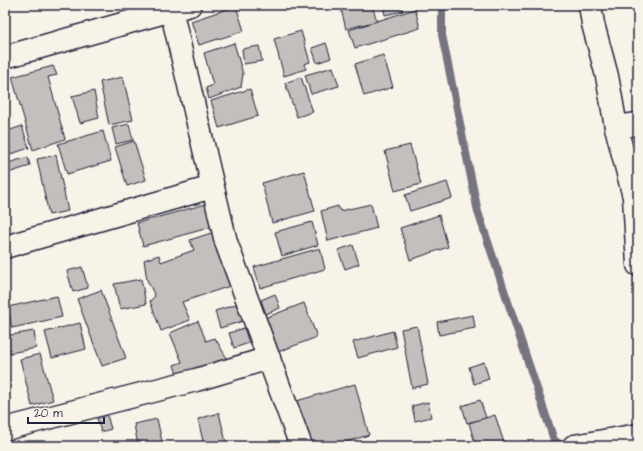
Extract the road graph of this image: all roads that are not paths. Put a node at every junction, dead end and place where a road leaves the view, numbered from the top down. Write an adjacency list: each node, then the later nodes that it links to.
1 (590, 5): 5 (street)
2 (177, 7): 3 (street); 6 (street)
3 (5, 57)
4 (638, 124): 5 (street)
5 (616, 127): 8 (street)
6 (212, 187): 7 (street); 9 (street)
7 (5, 247)
8 (638, 265)
9 (269, 358): 10 (street); 12 (street)
10 (5, 429)
11 (638, 435): 13 (street)
12 (301, 446)
13 (574, 446)

